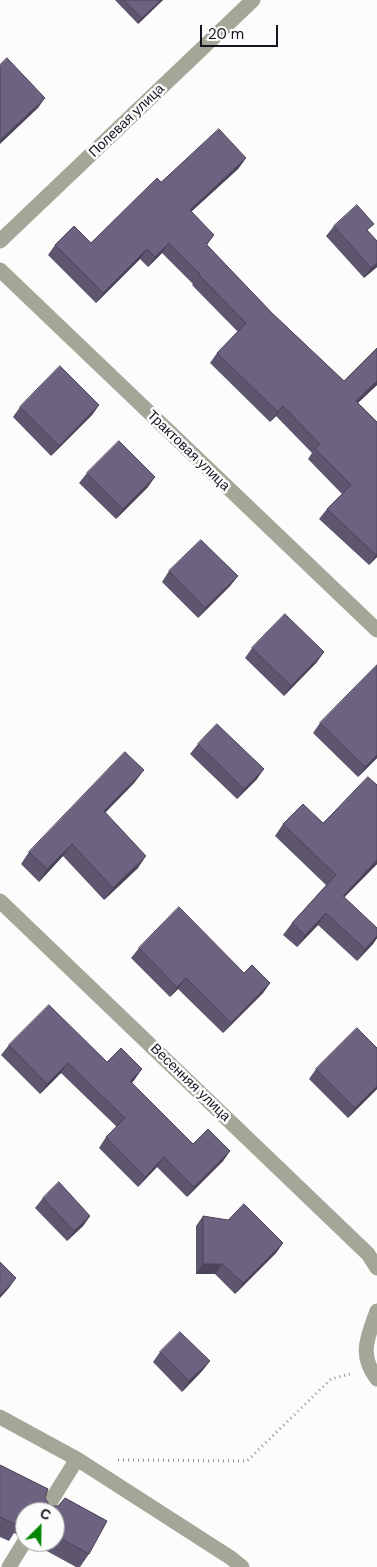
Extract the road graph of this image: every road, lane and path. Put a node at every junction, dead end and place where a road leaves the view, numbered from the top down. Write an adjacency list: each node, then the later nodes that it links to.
1 (253, 0): 2 (street, Полевая улица)
2 (0, 241)
3 (0, 270): 4 (street, Трактовая улица)
4 (377, 630)
5 (0, 901): 6 (street, Весенняя улица)
6 (377, 1268)
7 (377, 1311): 8 (street)
8 (373, 1374): 11 (path)
9 (0, 1417): 10 (street)
10 (77, 1459): 12 (street); 15 (street)
11 (115, 1460)
12 (50, 1502)
13 (18, 1552): 14 (street)
14 (9, 1567)
15 (242, 1567)

